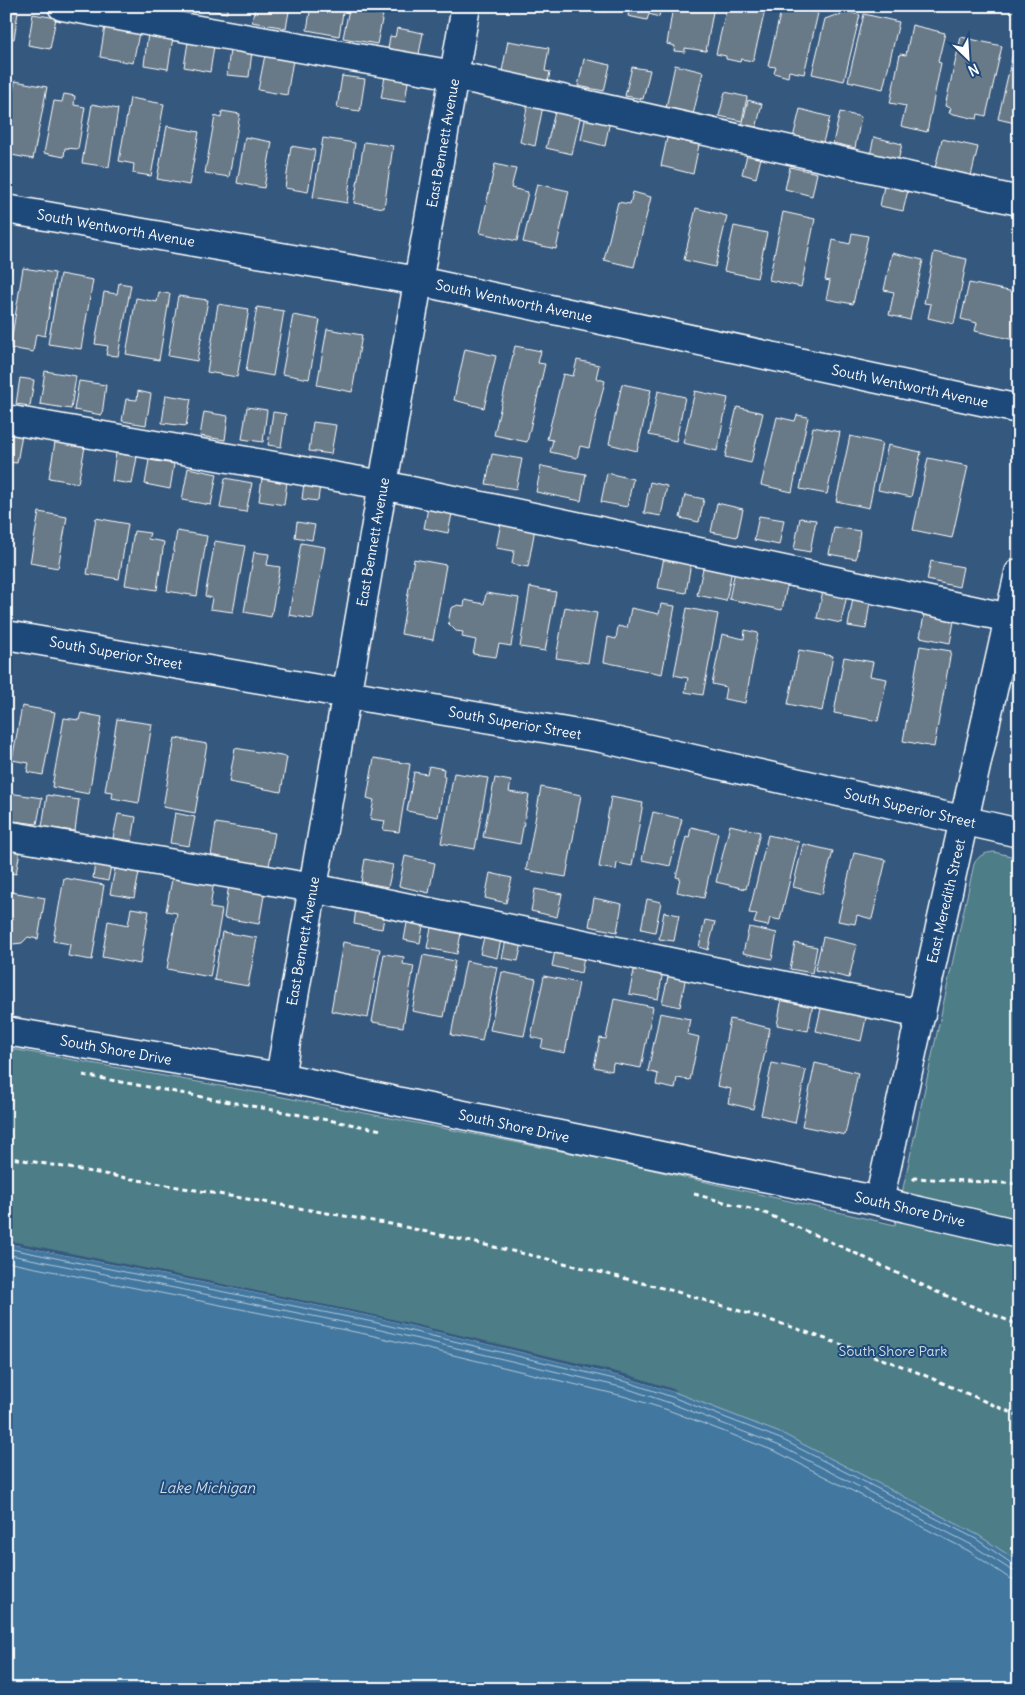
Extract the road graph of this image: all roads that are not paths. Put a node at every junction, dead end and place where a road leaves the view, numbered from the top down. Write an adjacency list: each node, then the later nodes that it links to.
1 (62, 6): 3 (street)
2 (466, 6): 3 (street, East Bennett Avenue)
3 (454, 75): 4 (street); 6 (street, East Bennett Avenue)
4 (1019, 201)
5 (6, 209): 6 (street, South Wentworth Avenue)
6 (418, 281): 7 (street, South Wentworth Avenue); 9 (street, East Bennett Avenue)
7 (1019, 409)
8 (6, 419): 9 (street)
9 (383, 485): 11 (street); 13 (street, East Bennett Avenue)
10 (1019, 573): 11 (street, East Meredith Street)
11 (1014, 619): 14 (street, East Meredith Street)
12 (6, 635): 13 (street, South Superior Street)
13 (346, 694): 14 (street, South Superior Street); 17 (street, East Bennett Avenue)
14 (964, 820): 15 (street, South Superior Street); 18 (street, East Meredith Street)
15 (1019, 833)
16 (6, 835): 17 (street)
17 (313, 888): 18 (street); 20 (street, East Bennett Avenue)
18 (921, 1014): 21 (street, East Meredith Street)
19 (6, 1031): 20 (street, South Shore Drive)
20 (280, 1077): 21 (street, South Shore Drive)
21 (879, 1200): 22 (street, South Shore Drive)
22 (1019, 1234)

